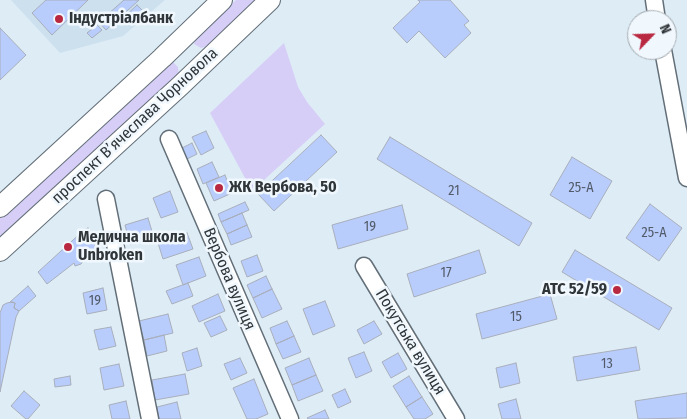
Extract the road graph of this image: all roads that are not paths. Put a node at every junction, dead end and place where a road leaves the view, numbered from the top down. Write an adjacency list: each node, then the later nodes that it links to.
1 (222, 0): 3 (main road, проспект Вʼячеслава Чорновола)
2 (270, 0): 5 (main road, проспект Вʼячеслава Чорновола)
3 (187, 34): 4 (main road, проспект Вʼячеслава Чорновола); 5 (main road)
4 (162, 58): 7 (main road); 11 (main road, проспект Вʼячеслава Чорновола)
5 (210, 58): 7 (main road, проспект Вʼячеслава Чорновола)
6 (665, 60): 9 (street)
7 (180, 86): 12 (main road, проспект Вʼячеслава Чорновола)
8 (169, 140): 15 (street, Вербова вулиця)
9 (687, 178)
10 (106, 199): 14 (street)
11 (0, 207)
12 (0, 251)
13 (364, 266): 16 (street, Покутська вулиця)
14 (150, 419)
15 (290, 419)
16 (456, 419)

